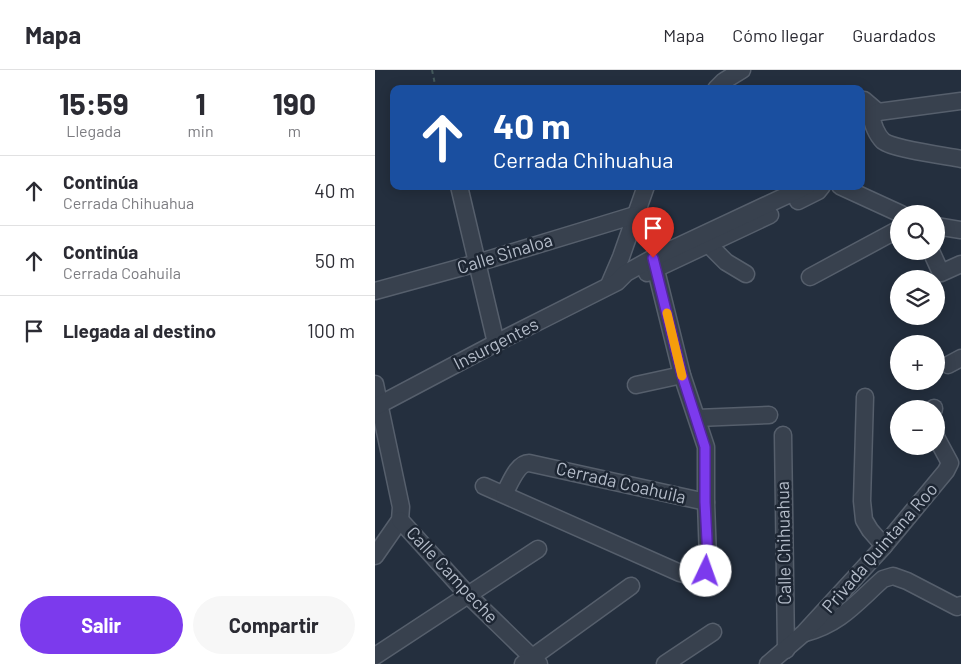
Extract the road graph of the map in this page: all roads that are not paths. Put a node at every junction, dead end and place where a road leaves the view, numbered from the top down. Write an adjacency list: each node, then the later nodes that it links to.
1 (742, 70): 2 (street)
2 (720, 85)
3 (865, 101): 5 (street)
4 (961, 101): 5 (street)
5 (875, 114): 6 (street)
6 (961, 159)
7 (460, 190): 20 (street)
8 (644, 190): 13 (street)
9 (800, 190): 14 (street, Insurgentes)
10 (818, 190): 14 (street, Insurgentes)
11 (849, 190): 12 (street)
12 (890, 209)
13 (635, 215): 20 (street, Calle Sinaloa); 25 (street)
14 (743, 221): 18 (street, Insurgentes); 21 (street, Insurgentes)
15 (945, 227): 16 (street)
16 (961, 230)
17 (890, 234): 24 (street)
18 (708, 244): 21 (street, Insurgentes); 23 (street)
19 (935, 260): 22 (street)
20 (477, 263): 26 (street, Calle Sinaloa); 27 (street)
21 (655, 263): 25 (street, Insurgentes); 28 (street)
22 (961, 264)
23 (746, 274)
24 (810, 276)
25 (613, 284): 27 (street, Insurgentes)
26 (375, 291)
27 (496, 343): 32 (street, Insurgentes)
28 (682, 375): 30 (street); 34 (street)
29 (375, 384): 32 (street, Calle Campeche)
30 (636, 385)
31 (865, 397): 41 (street)
32 (377, 406): 40 (street, Calle Campeche)
33 (769, 415): 34 (street)
34 (697, 418): 39 (street)
35 (783, 435): 49 (street, Calle Chihuahua)
36 (945, 454): 41 (street, Privada Quintana Roo)
37 (484, 486): 38 (street, Cerrada Coahuila)
38 (505, 494): 39 (street, Cerrada Coahuila); 39 (street, Cerrada Coahuila)
39 (705, 502)
40 (400, 520): 43 (street); 45 (street, Calle Campeche)
41 (884, 546): 48 (street, Privada Quintana Roo)
42 (538, 549): 45 (street)
43 (375, 556)
44 (631, 586): 51 (street)
45 (469, 596): 50 (street); 51 (street, Calle Campeche)
46 (961, 605): 48 (street)
47 (713, 632): 52 (street)
48 (804, 633): 49 (street, Privada Quintana Roo)
49 (785, 650): 53 (street, Privada Quintana Roo)
50 (375, 656)
51 (531, 662)
52 (665, 664)
53 (768, 664)

